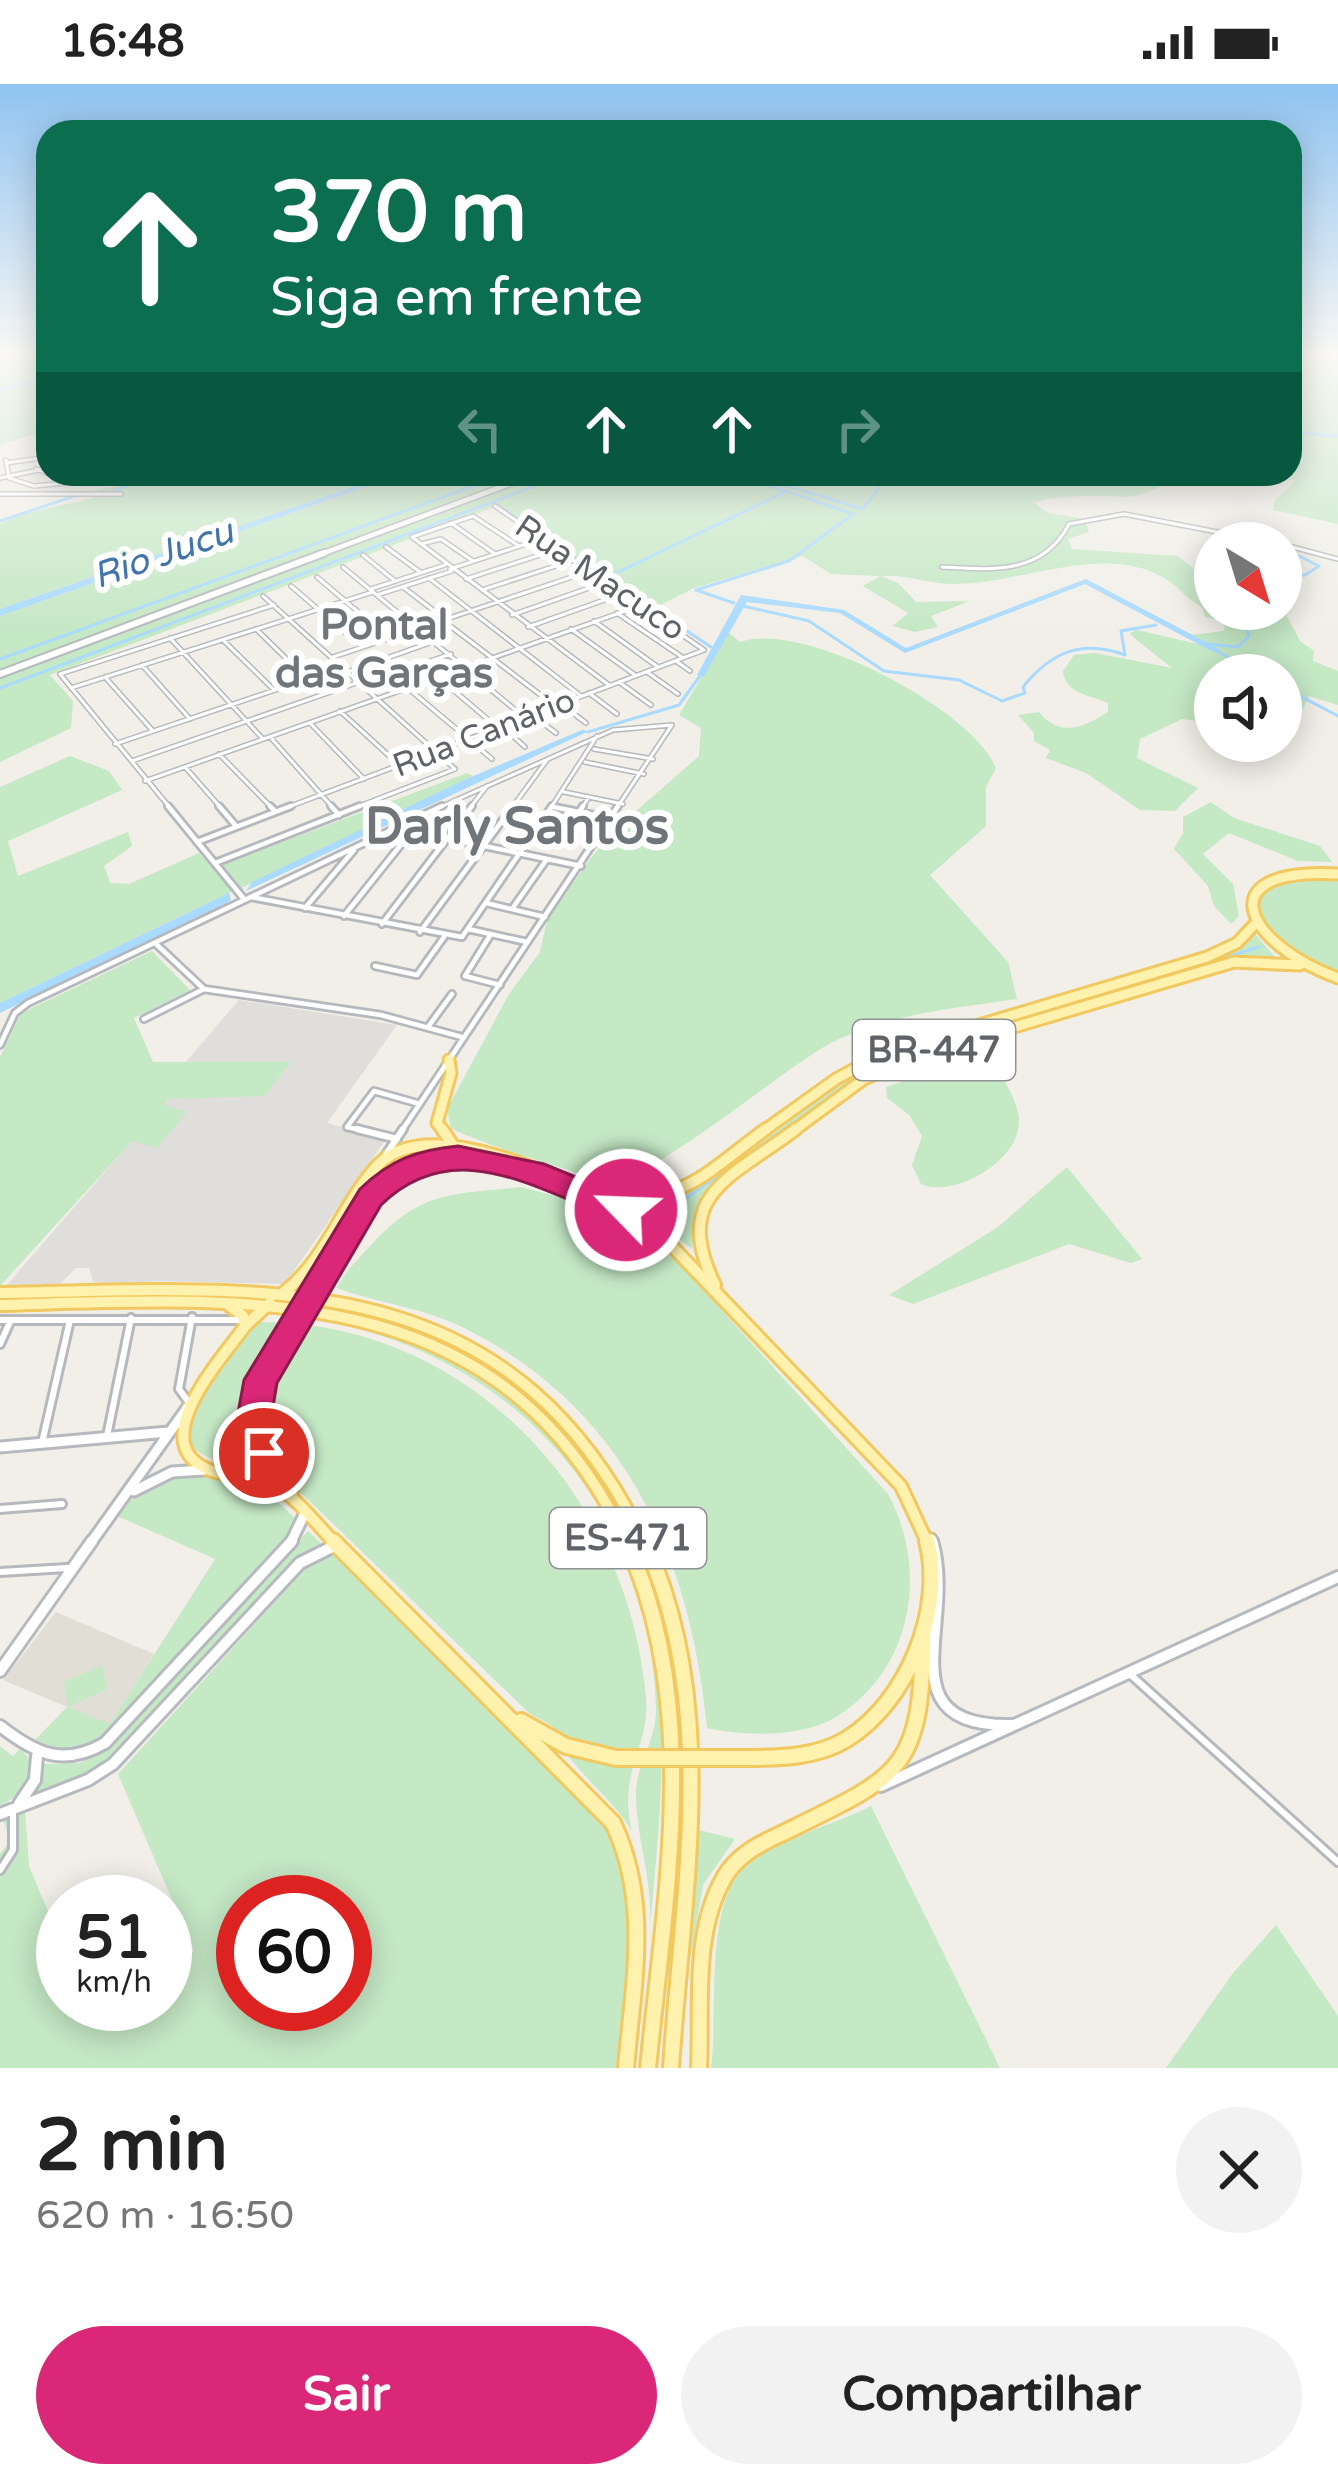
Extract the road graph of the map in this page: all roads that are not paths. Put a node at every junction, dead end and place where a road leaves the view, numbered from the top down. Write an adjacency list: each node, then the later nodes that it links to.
1 (36, 458): 3 (street)
2 (36, 470): 3 (street)
3 (8, 477): 4 (street); 5 (street)
4 (0, 478)
5 (36, 486)
6 (504, 486): 74 (main road)
7 (116, 492): 8 (street)
8 (0, 494)
9 (495, 506): 12 (street, Rua Macuco)
10 (451, 523): 13 (street); 14 (street); 18 (street)
11 (1194, 529): 24 (street)
12 (542, 538): 14 (street); 16 (street, Rua Macuco)
13 (421, 544): 22 (street); 25 (street)
14 (519, 546): 18 (street)
15 (386, 547): 27 (street)
16 (558, 550): 21 (street, Rua Macuco); 30 (street)
17 (1302, 550): 20 (street)
18 (496, 554): 22 (street)
19 (363, 555): 31 (street)
20 (1338, 559)
21 (574, 560): 26 (street, Rua Macuco); 35 (street)
22 (472, 561): 25 (street)
23 (343, 567): 36 (street)
24 (942, 567)
25 (449, 568): 27 (street); 29 (street); 30 (street)
26 (590, 571): 32 (street, Rua Macuco); 40 (street)
27 (421, 573): 31 (street)
28 (317, 577): 39 (street)
29 (429, 578): 34 (street); 44 (street)
30 (465, 579): 35 (street)
31 (395, 581): 36 (street)
32 (606, 582): 37 (street, Rua Macuco); 46 (street)
33 (291, 586): 43 (street)
34 (403, 587): 36 (street); 48 (street)
35 (480, 591): 40 (street)
36 (373, 592): 39 (street); 52 (street)
37 (624, 593): 42 (street, Rua Macuco); 50 (street)
38 (263, 596): 41 (street)
39 (345, 601): 43 (street); 55 (street)
40 (497, 603): 44 (street); 46 (street)
41 (274, 605): 47 (street); 54 (street)
42 (642, 605): 45 (street); 61 (street, Rua Macuco)
43 (319, 609): 47 (street); 59 (street)
44 (473, 611): 48 (street); 60 (street)
45 (617, 613): 49 (street); 66 (street)
46 (512, 615): 50 (street)
47 (289, 619): 51 (street); 64 (street)
48 (444, 620): 52 (street); 65 (street)
49 (595, 621): 53 (street); 70 (street)
50 (528, 627): 56 (street)
51 (256, 629): 57 (street); 78 (street)
52 (418, 629): 55 (street); 58 (street)
53 (572, 629): 56 (street); 76 (street)
54 (170, 638): 62 (street); 83 (street)
55 (389, 638): 59 (street)
56 (545, 639): 60 (street); 81 (street)
57 (223, 640): 62 (street); 84 (street)
58 (435, 641): 63 (street); 71 (street)
59 (362, 647): 64 (street)
60 (518, 648): 65 (street); 87 (street)
61 (704, 650): 66 (street, Rua Canário)
62 (183, 652): 68 (street); 89 (street)
63 (451, 654): 69 (street); 80 (street)
64 (333, 657): 71 (street)
65 (492, 657): 69 (street); 90 (street)
66 (683, 658): 67 (street, Rua Canário)
67 (676, 661): 70 (street, Rua Canário); 72 (street)
68 (142, 665): 77 (street); 96 (street)
69 (466, 667): 75 (street); 95 (street)
70 (658, 668): 73 (street, Rua Canário)
71 (346, 669): 78 (street); 80 (street)
72 (690, 671)
73 (647, 672): 76 (street, Rua Canário); 86 (street)
74 (0, 674)
75 (437, 676): 82 (street); 100 (street)
76 (636, 676): 79 (street, Rua Canário)
77 (105, 677): 83 (street); 101 (street)
78 (308, 679): 84 (street)
79 (619, 682): 81 (street, Rua Canário); 91 (street)
80 (361, 683): 88 (street); 97 (street)
81 (610, 686): 85 (street, Rua Canário)
82 (407, 687): 88 (street); 105 (street)
83 (71, 688): 106 (street)
84 (274, 690): 89 (street)
85 (590, 693): 87 (street, Rua Canário); 93 (street)
86 (678, 694)
87 (581, 696): 90 (street, Rua Canário)
88 (377, 698): 92 (street); 109 (street)
89 (235, 704): 96 (street); 97 (street)
90 (558, 705): 94 (street, Rua Canário); 99 (street)
91 (651, 705)
92 (340, 711): 98 (street); 116 (street)
93 (617, 714)
94 (532, 715): 95 (street, Rua Canário); 102 (street)
95 (525, 718): 100 (street, Rua Canário)
96 (190, 719): 101 (street)
97 (249, 721): 104 (street); 114 (street)
98 (310, 723): 104 (street); 119 (street)
99 (586, 723)
100 (500, 727): 105 (street, Rua Canário); 107 (street)
101 (153, 731): 106 (street)
102 (556, 733)
103 (597, 736): 108 (street); 111 (street); 113 (street)
104 (266, 738): 110 (street); 123 (street)
105 (469, 739): 109 (street, Rua Canário); 112 (street)
106 (114, 745): 114 (street)
107 (525, 747)
108 (592, 749): 113 (street); 115 (street)
109 (436, 752): 116 (street, Rua Canário); 130 (street)
110 (220, 754): 117 (street); 127 (street)
111 (550, 755): 121 (street); 139 (street)
112 (492, 759)
113 (653, 759): 118 (street)
114 (130, 761): 120 (street)
115 (584, 761): 118 (street); 122 (street)
116 (399, 765): 119 (street, Rua Canário)
117 (185, 767): 120 (street); 134 (street)
118 (644, 774): 125 (street)
119 (364, 779): 123 (street, Rua Canário)
120 (146, 781): 138 (street)
121 (490, 781): 129 (street); 137 (street)
122 (564, 792): 124 (street); 126 (street)
123 (324, 794): 127 (street, Rua Canário); 130 (street)
124 (590, 797): 125 (street); 128 (street)
125 (624, 804): 131 (street)
126 (554, 807): 128 (street); 132 (street)
127 (276, 812): 134 (street, Rua Canário)
128 (580, 812): 131 (street); 133 (street)
129 (426, 813): 135 (street); 140 (street)
130 (339, 815): 143 (street)
131 (614, 819): 136 (street)
132 (543, 820): 133 (street); 141 (street)
133 (570, 826): 136 (street)
134 (237, 827): 138 (street, Rua Canário)
135 (412, 831): 137 (street); 150 (street)
136 (604, 833): 144 (street)
137 (448, 838): 139 (street); 152 (street)
138 (197, 842): 143 (street)
139 (484, 845): 141 (street); 155 (street)
140 (358, 846): 146 (street); 148 (street)
141 (520, 853): 142 (street); 147 (street)
142 (547, 859): 144 (street); 149 (street)
143 (215, 863): 146 (street)
144 (581, 866): 151 (street)
145 (1338, 874): 153 (main road, BR-447)
146 (246, 898): 148 (street); 159 (street)
147 (486, 903): 149 (street); 154 (street)
148 (305, 908): 150 (street)
149 (512, 909): 151 (street)
150 (344, 916): 152 (street)
151 (545, 917): 158 (street)
152 (382, 924): 155 (street)
153 (1254, 925): 160 (main road, BR-447); 176 (main road, BR-447)
154 (468, 929): 156 (street); 157 (street)
155 (420, 932): 157 (street)
156 (491, 934): 158 (street); 163 (street)
157 (444, 937): 161 (street)
158 (528, 942): 163 (street)
159 (155, 944): 164 (street); 169 (street)
160 (1300, 965): 162 (main road, BR-447); 179 (main road, BR-447)
161 (374, 966)
162 (1338, 978)
163 (500, 985): 168 (street)
164 (204, 989): 166 (street); 167 (street)
165 (452, 994): 167 (street)
166 (144, 1019)
167 (428, 1027): 168 (street)
168 (464, 1037): 170 (street)
169 (0, 1045)
170 (448, 1060): 171 (street); 173 (main road)
171 (420, 1104): 172 (street); 172 (street)
172 (398, 1138): 174 (street)
173 (452, 1144): 174 (main road); 175 (main road, BR-447)
174 (380, 1163): 177 (main road)
175 (544, 1175): 176 (main road, BR-447); 201 (main road, BR-447, bridge)
176 (583, 1190): 179 (main road, BR-447)
177 (284, 1292): 178 (main road, ES-471); 220 (main road, ES-471)
178 (0, 1293)
179 (721, 1294): 202 (main road, BR-447)
180 (270, 1303): 181 (main road, ES-471); 188 (main road); 219 (main road, ES-471)
181 (227, 1304): 182 (main road, ES-471); 188 (main road)
182 (0, 1305)
183 (192, 1317): 184 (street); 188 (street); 190 (street)
184 (131, 1318): 185 (street); 192 (street)
185 (70, 1319): 187 (street); 193 (street)
186 (0, 1320): 187 (street)
187 (11, 1320): 189 (street)
188 (244, 1328): 190 (main road)
189 (0, 1344)
190 (190, 1404): 191 (main road); 196 (main road)
191 (170, 1432): 192 (main road); 195 (main road)
192 (107, 1437): 193 (main road)
193 (42, 1443): 194 (main road)
194 (0, 1447)
195 (155, 1452): 197 (main road); 198 (main road)
196 (209, 1470): 197 (main road); 201 (main road)
197 (172, 1472): 198 (main road)
198 (123, 1499): 204 (main road)
199 (62, 1504): 200 (street)
200 (0, 1509)
201 (305, 1513): 203 (main road, BR-447); 213 (main road)
202 (920, 1521): 207 (main road, BR-447); 211 (main road)
203 (337, 1545): 210 (main road, BR-447); 215 (main road)
204 (73, 1568): 205 (street); 208 (main road)
205 (0, 1572)
206 (1338, 1576): 209 (main road)
207 (923, 1618): 210 (main road, BR-447, bridge); 214 (main road, BR-447)
208 (0, 1670)
209 (1127, 1672): 211 (main road); 216 (street)
210 (484, 1691): 218 (main road)
211 (1028, 1723): 214 (main road)
212 (0, 1726): 213 (main road)
213 (37, 1756): 215 (main road)
214 (867, 1792): 221 (main road, BR-447)
215 (6, 1812): 217 (street)
216 (1338, 1862)
217 (0, 1870)
218 (626, 2068)
219 (648, 2068)
220 (670, 2068)
221 (699, 2068)

